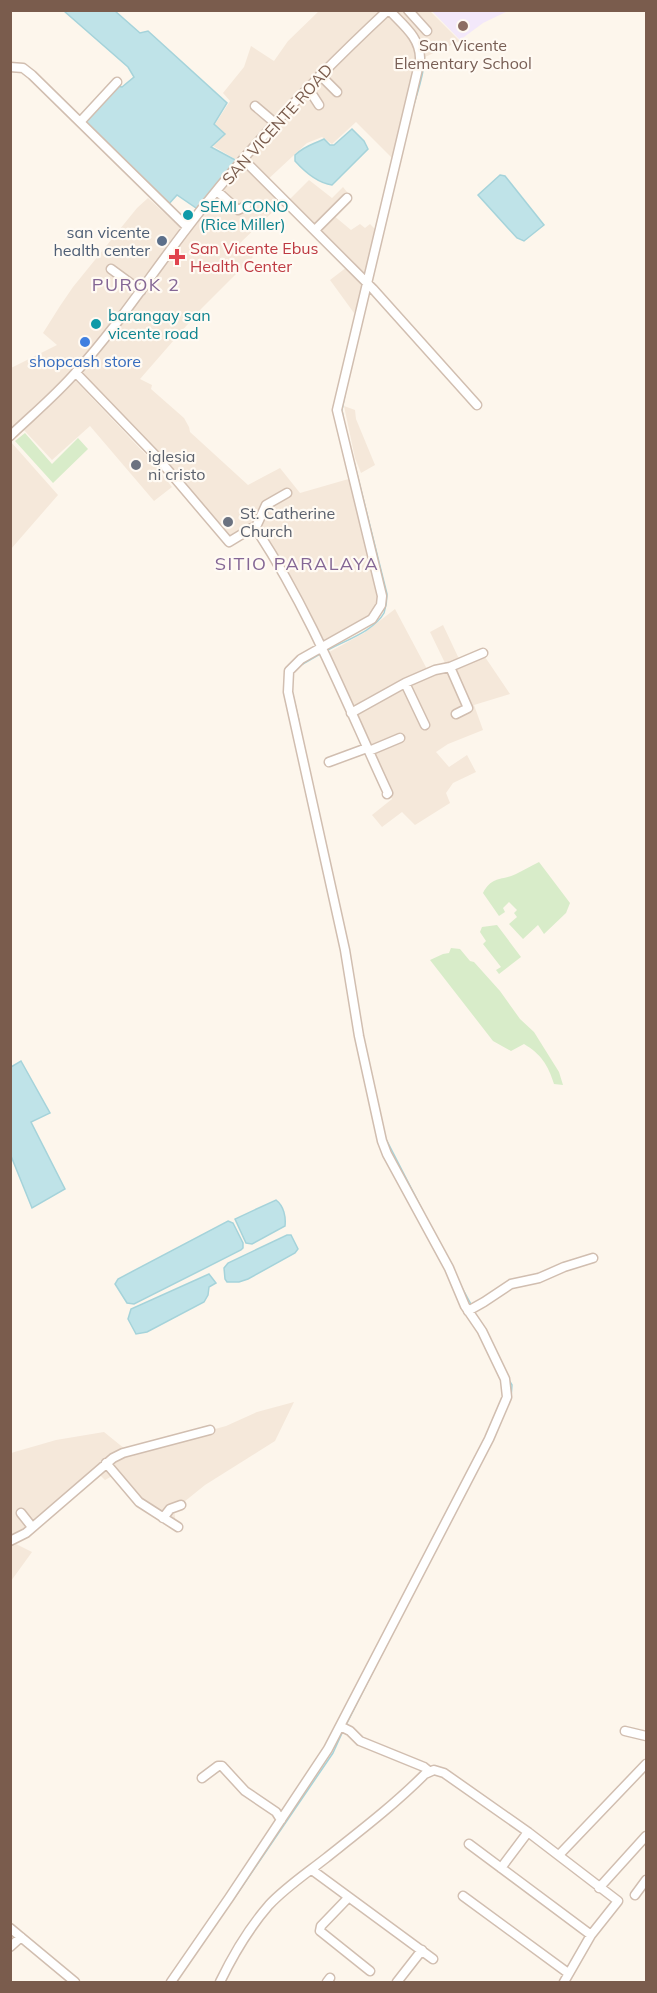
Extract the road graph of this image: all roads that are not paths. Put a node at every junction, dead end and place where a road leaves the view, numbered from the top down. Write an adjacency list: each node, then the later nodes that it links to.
1 (408, 10): 3 (street)
2 (384, 12): 5 (street, SAN VICENTE ROAD); 20 (street)
3 (427, 32)
4 (10, 67): 11 (street)
5 (321, 75): 7 (street, SAN VICENTE ROAD); 8 (street)
6 (117, 82): 11 (street)
7 (308, 88): 9 (street); 12 (street, SAN VICENTE ROAD)
8 (337, 92)
9 (319, 105)
10 (255, 106): 12 (street)
11 (80, 122): 17 (street)
12 (276, 123): 13 (street, SAN VICENTE ROAD)
13 (243, 159): 14 (street, SAN VICENTE ROAD); 18 (street)
14 (217, 192): 16 (street); 17 (street, SAN VICENTE ROAD)
15 (347, 198): 18 (street)
16 (246, 206)
17 (187, 227): 21 (street, SAN VICENTE ROAD)
18 (315, 230): 20 (street)
19 (111, 269): 21 (street)
20 (365, 283): 23 (street); 27 (street)
21 (141, 291): 22 (street, SAN VICENTE ROAD)
22 (76, 373): 24 (street, SAN VICENTE ROAD); 26 (street)
23 (477, 405)
24 (10, 436)
25 (288, 493): 26 (street)
26 (255, 528): 27 (street)
27 (320, 648): 31 (street); 39 (street)
28 (483, 652): 29 (street)
29 (450, 667): 30 (street); 32 (street)
30 (405, 683): 31 (street); 33 (street)
31 (351, 713): 35 (street)
32 (456, 714)
33 (425, 725)
34 (400, 738): 35 (street)
35 (368, 749): 36 (street); 37 (street)
36 (329, 762)
37 (387, 794)
38 (593, 1258): 39 (street)
39 (471, 1309): 48 (street)
40 (210, 1430): 41 (street)
41 (106, 1463): 44 (street); 45 (street)
42 (181, 1505): 44 (street)
43 (21, 1513): 45 (street)
44 (163, 1518): 46 (street)
45 (32, 1527): 47 (street)
46 (178, 1527)
47 (10, 1541)
48 (340, 1726): 52 (street); 54 (street)
49 (625, 1731): 50 (street)
50 (646, 1736)
51 (646, 1764): 58 (street)
52 (429, 1771): 55 (street); 60 (street)
53 (202, 1778): 54 (street)
54 (281, 1820): 75 (street)
55 (528, 1832): 58 (street); 59 (street)
56 (646, 1836): 62 (street)
57 (469, 1844): 59 (street)
58 (559, 1855): 62 (street)
59 (501, 1868): 67 (street)
60 (312, 1869): 65 (street); 76 (street)
61 (646, 1880): 63 (street)
62 (600, 1888): 67 (street)
63 (634, 1895)
64 (463, 1896): 73 (street)
65 (348, 1898): 70 (street); 72 (street)
66 (10, 1928): 68 (street)
67 (591, 1935): 73 (street)
68 (21, 1937): 69 (street); 74 (street)
69 (10, 1947)
70 (422, 1950): 71 (street); 77 (street)
71 (433, 1959)
72 (370, 1971)
73 (568, 1973): 78 (street)
74 (75, 1983)
75 (171, 1983)
76 (220, 1983)
77 (397, 1983)
78 (564, 1983)

